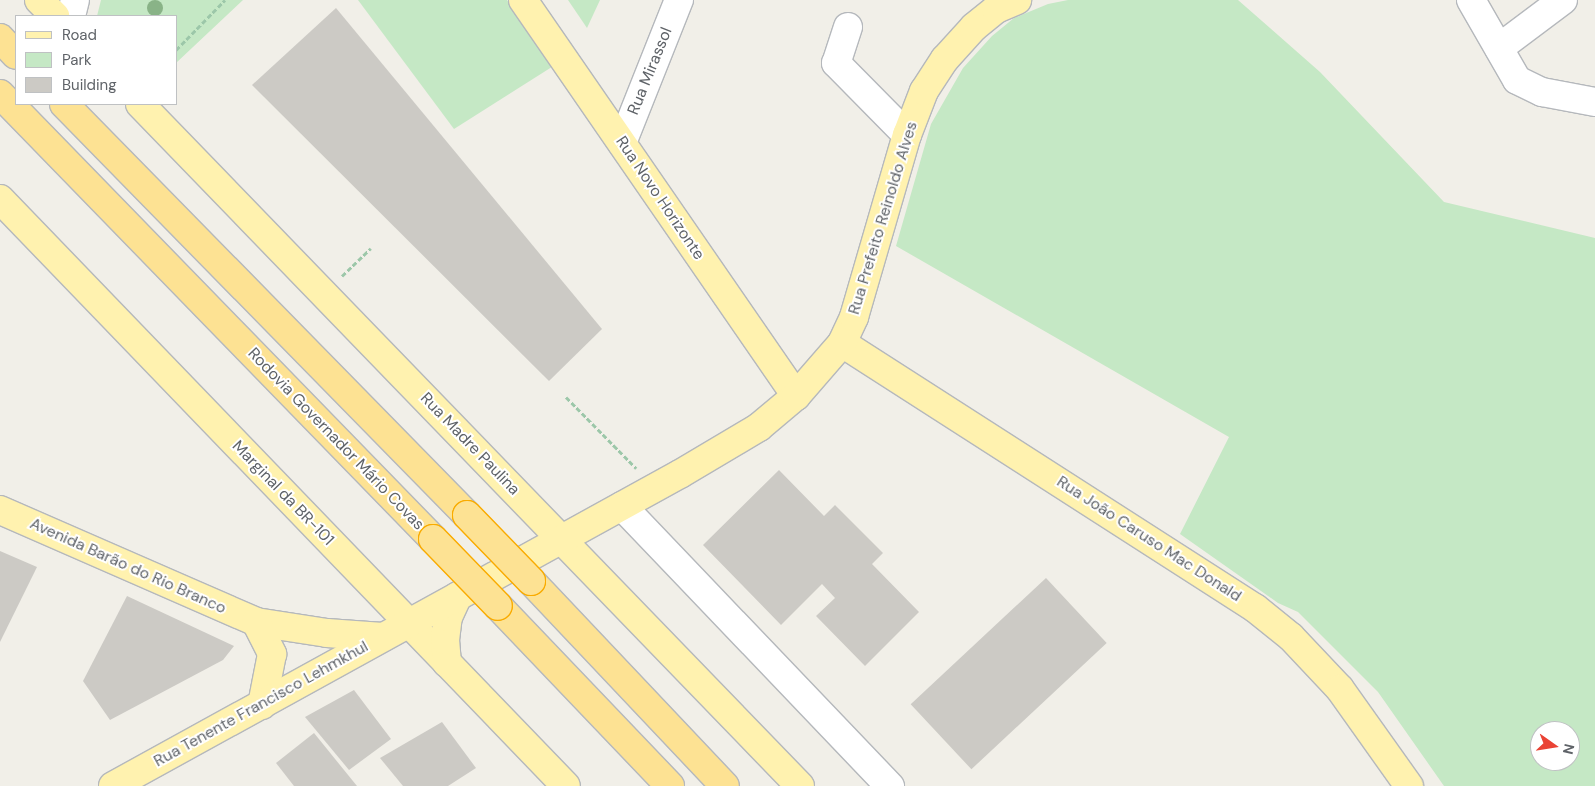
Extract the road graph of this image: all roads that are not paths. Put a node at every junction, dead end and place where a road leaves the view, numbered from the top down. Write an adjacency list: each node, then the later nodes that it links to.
1 (39, 0): 8 (main road)
2 (75, 0): 9 (street)
3 (523, 0): 19 (main road, Rua Novo Horizonte)
4 (679, 0): 19 (street, Rua Mirassol)
5 (1471, 0): 12 (street)
6 (1561, 0): 12 (street)
7 (1003, 3): 18 (main road, Rua Prefeito Reinoldo Alves)
8 (54, 15)
9 (71, 15)
10 (848, 27): 18 (street)
11 (0, 38): 13 (highway)
12 (1499, 48): 15 (street)
13 (15, 53)
14 (0, 94): 34 (highway, Rodovia Governador Mário Covas, bridge)
15 (1595, 102)
16 (65, 105): 35 (highway, bridge)
17 (141, 105): 25 (main road, Rua Madre Paulina)
18 (906, 135): 21 (main road, Rua Prefeito Reinoldo Alves)
19 (622, 143): 22 (main road, Rua Novo Horizonte)
20 (0, 199): 28 (main road, Marginal da BR-101)
21 (842, 343): 22 (main road, Rua Prefeito Reinoldo Alves); 38 (main road, Rua João Caruso Mac Donald)
22 (796, 396): 23 (main road, Rua Prefeito Reinoldo Alves)
23 (622, 506): 25 (main road, Rua Prefeito Reinoldo Alves); 37 (street)
24 (0, 510): 27 (main road, Avenida Barão do Rio Branco)
25 (563, 540): 26 (main road, Rua Prefeito Reinoldo Alves); 36 (main road, Rua Madre Paulina)
26 (458, 596): 28 (main road, Rua Tenente Francisco Lehmkhul); 30 (main road)
27 (256, 622): 29 (main road, Avenida Barão do Rio Branco); 31 (main road)
28 (408, 623): 29 (main road, Rua Tenente Francisco Lehmkhul); 30 (main road, Marginal da BR-101)
29 (384, 637): 31 (main road, Rua Tenente Francisco Lehmkhul)
30 (448, 663): 33 (main road, Marginal da BR-101)
31 (262, 706): 32 (main road, Rua Tenente Francisco Lehmkhul)
32 (114, 786)
33 (566, 786)
34 (670, 786)
35 (725, 786)
36 (800, 786)
37 (890, 786)
38 (1409, 786)

